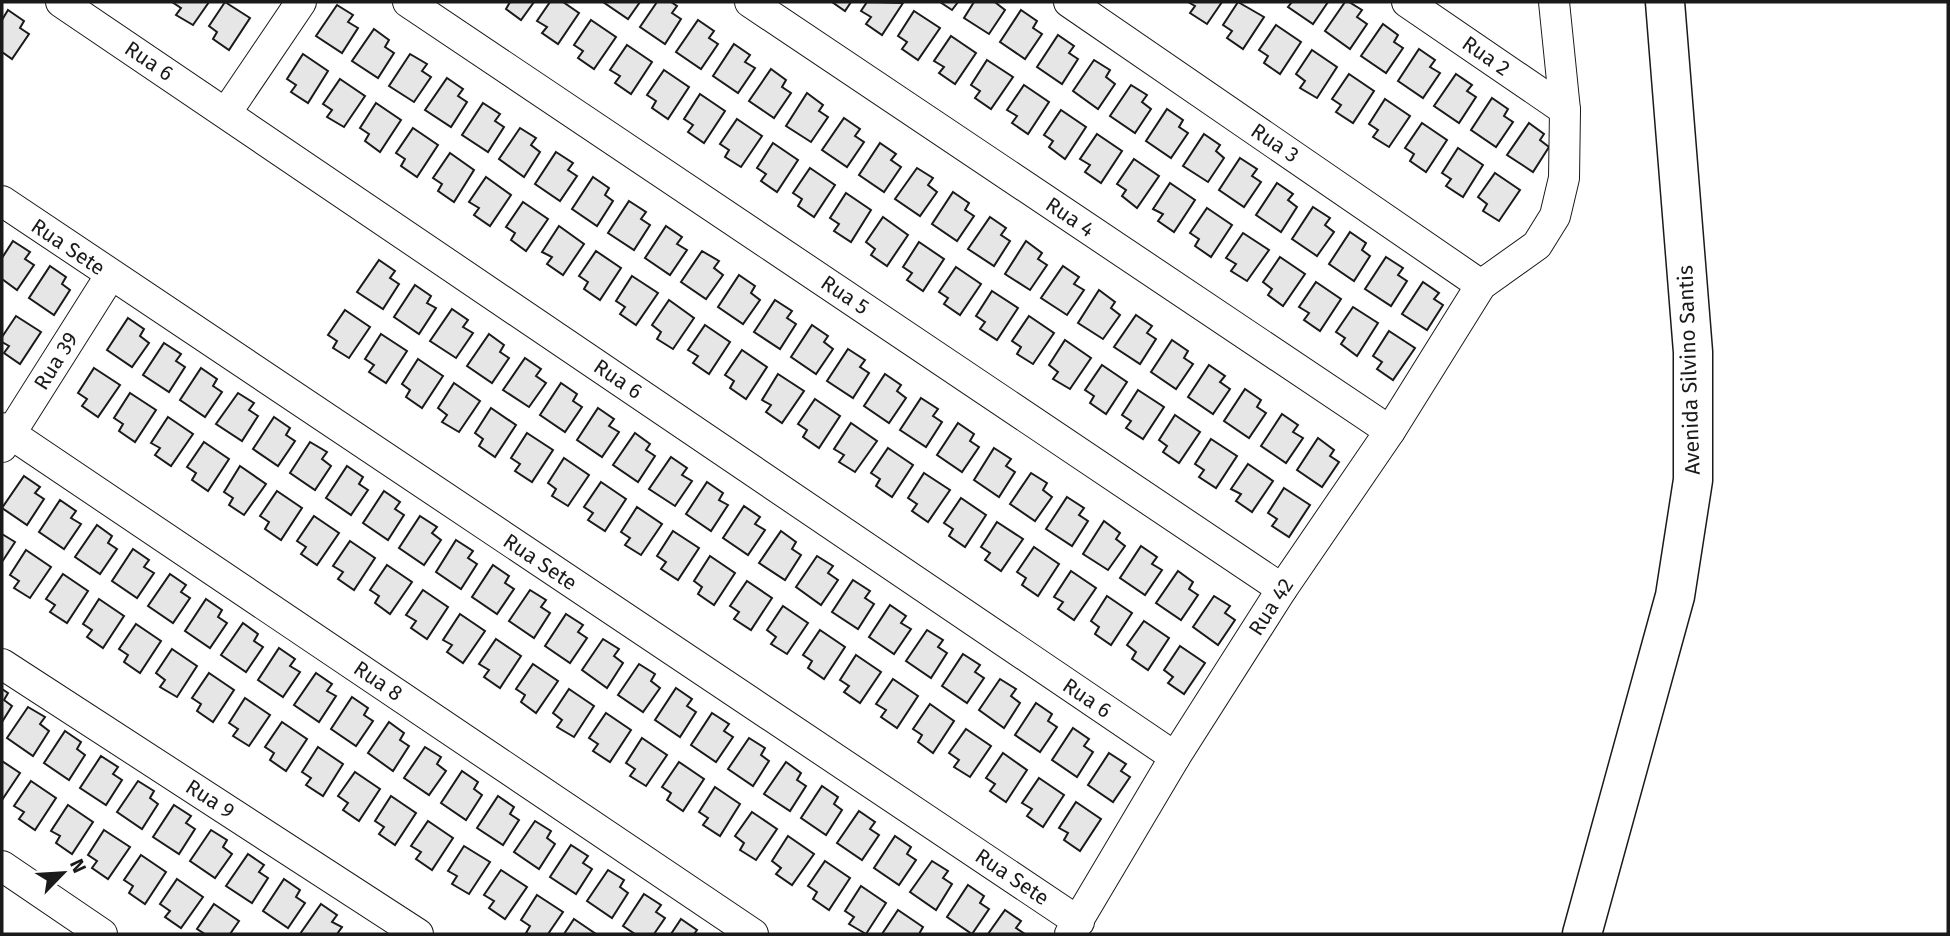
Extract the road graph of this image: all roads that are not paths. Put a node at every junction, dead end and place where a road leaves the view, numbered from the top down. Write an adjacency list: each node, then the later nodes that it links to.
1 (61, 2): 10 (street, Rua 6)
2 (301, 2): 10 (street)
3 (408, 2): 16 (street, Rua 5)
4 (750, 2): 14 (street, Rua 4)
5 (1069, 2): 13 (street, Rua 3)
6 (1407, 2): 9 (street, Rua 2)
7 (1554, 2): 9 (street)
8 (1665, 2): 24 (main road, Avenida Silvino Santis)
9 (1565, 110): 13 (street)
10 (226, 113): 18 (street, Rua 6)
11 (2, 201): 12 (street, Rua Sete)
12 (110, 276): 15 (street, Rua 39); 20 (street, Rua Sete)
13 (1481, 285): 14 (street, Rua 42)
14 (1390, 431): 16 (street, Rua 42)
15 (4, 436): 23 (street, Rua 8)
16 (1282, 589): 18 (street, Rua 42)
17 (2, 664): 22 (street, Rua 9)
18 (1175, 757): 20 (street, Rua 42)
19 (2, 866): 21 (street)
20 (1074, 928)
21 (102, 934)
22 (418, 934)
23 (753, 934)
24 (1582, 934)

